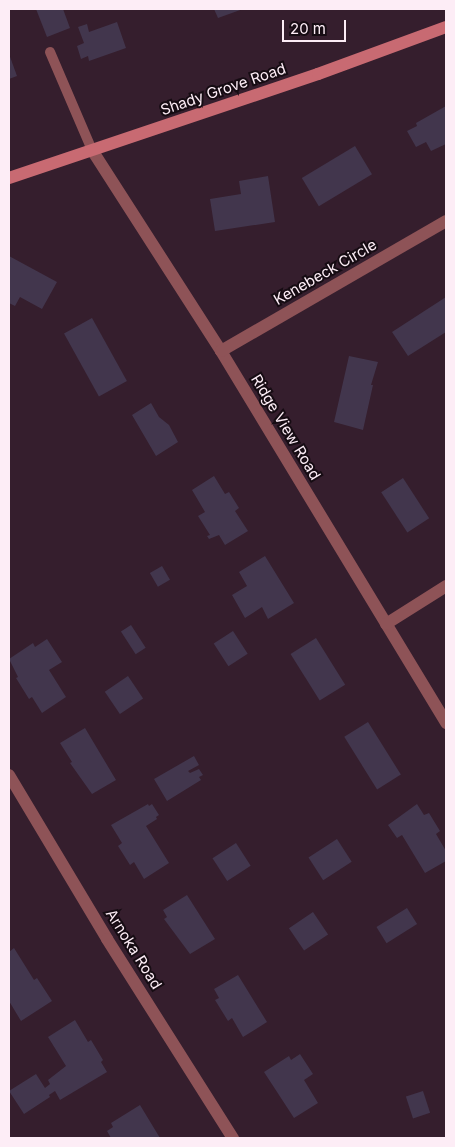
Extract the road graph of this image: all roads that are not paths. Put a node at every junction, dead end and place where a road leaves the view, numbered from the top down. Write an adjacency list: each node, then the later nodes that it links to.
1 (446, 27): 3 (main road, Shady Grove Road)
2 (50, 52): 3 (lane)
3 (92, 150): 4 (main road, Shady Grove Road); 6 (street, Ridge View Road)
4 (9, 178)
5 (446, 221): 6 (street, Kenebeck Circle)
6 (222, 351): 8 (street, Ridge View Road)
7 (446, 586): 8 (street)
8 (386, 624): 9 (street, Ridge View Road)
9 (446, 723)
10 (9, 775): 11 (street, Arnoka Road)
11 (233, 1138)

